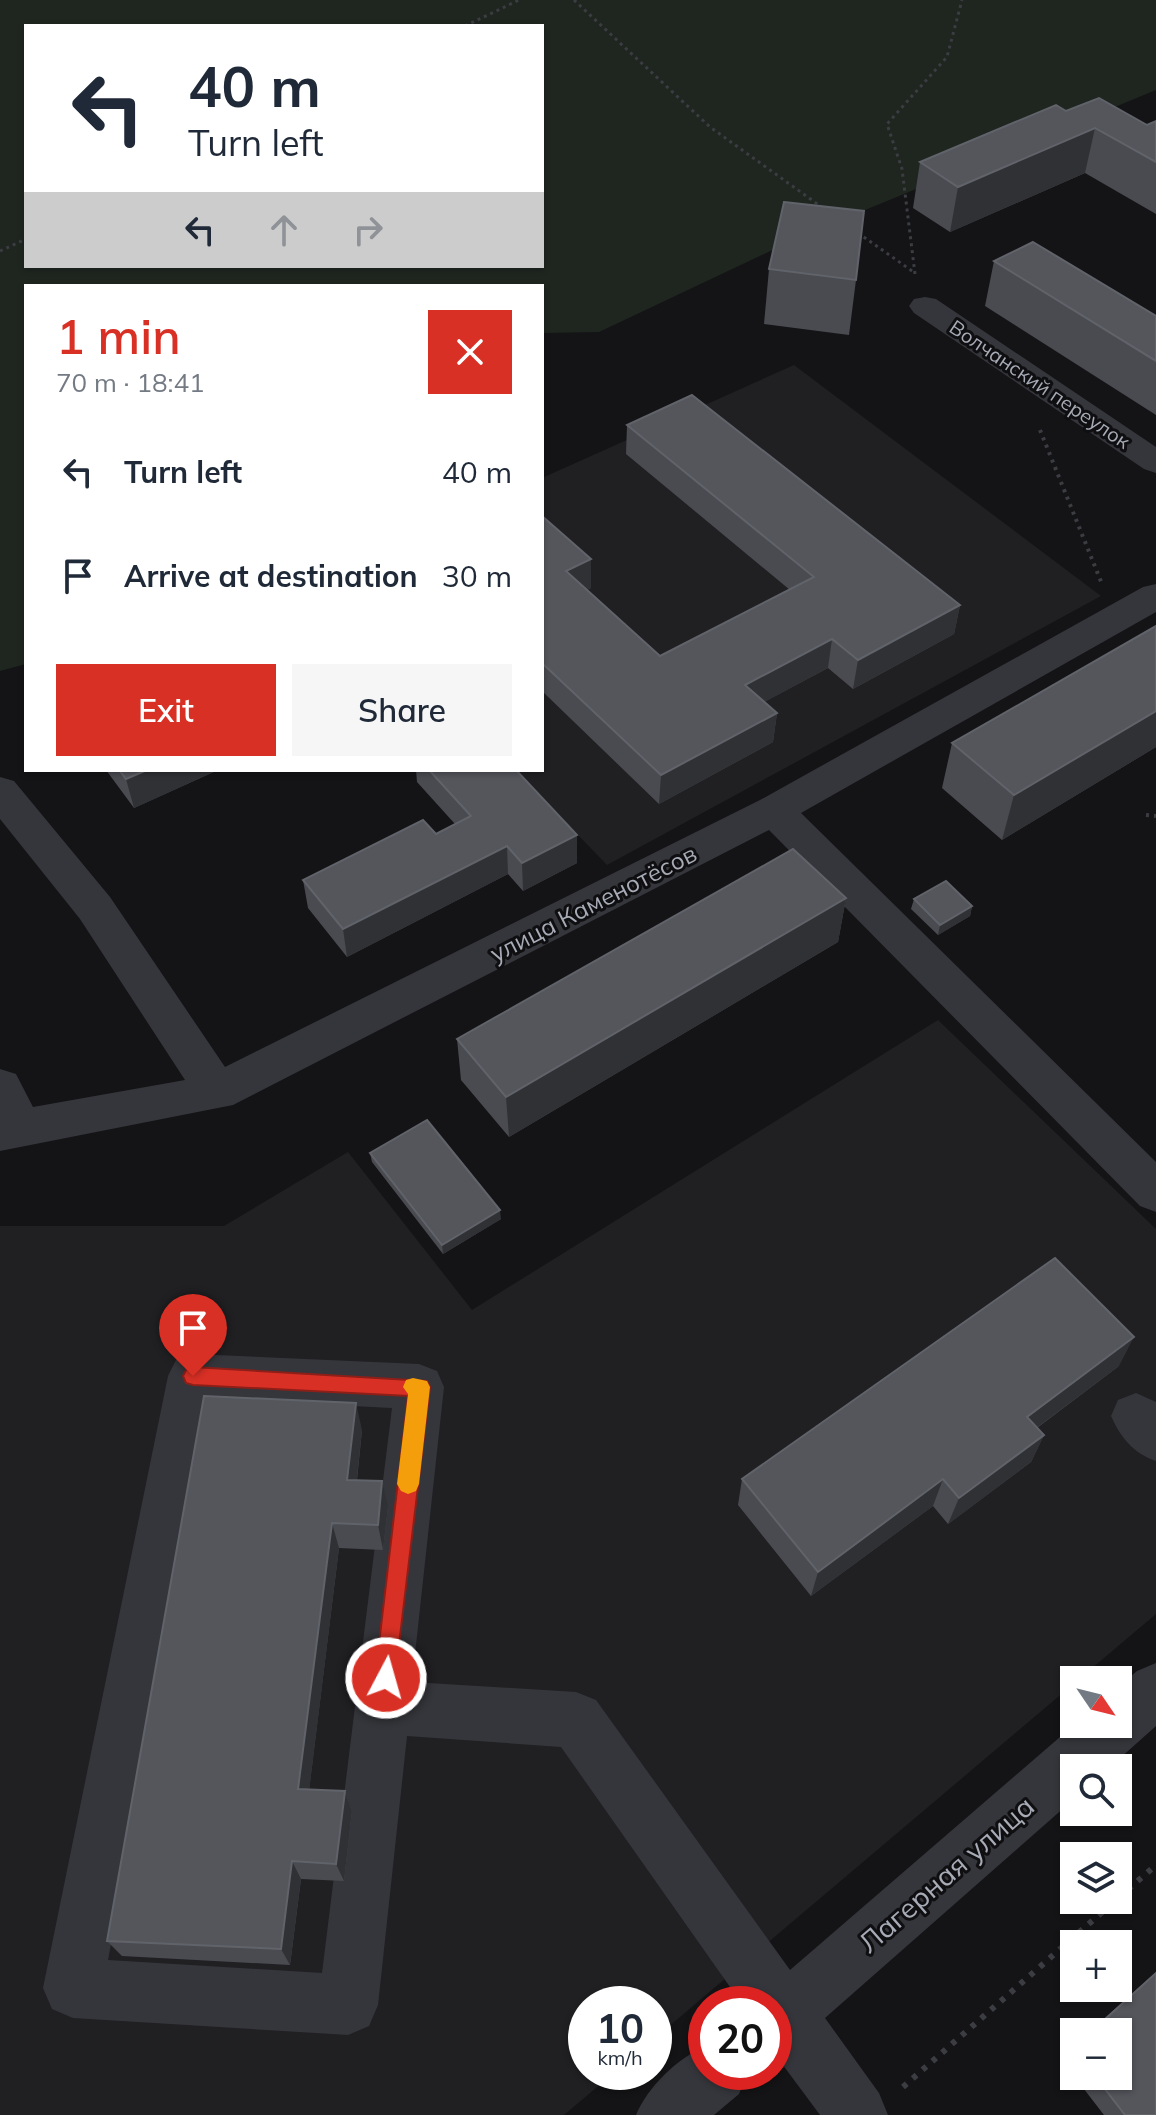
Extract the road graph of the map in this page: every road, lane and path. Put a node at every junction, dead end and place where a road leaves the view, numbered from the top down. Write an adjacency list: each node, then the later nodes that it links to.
1 (519, 0): 4 (path)
2 (574, 0): 5 (path)
3 (962, 0): 6 (path)
4 (469, 24)
5 (826, 210)
6 (851, 228)
7 (24, 240): 8 (path)
8 (0, 251)
9 (925, 306): 10 (street, Волчанский переулок)
10 (1014, 365): 11 (street, Волчанский переулок); 13 (path)
11 (1156, 462)
12 (1156, 596): 13 (street, улица Каменотёсов)
13 (1116, 619): 15 (street, улица Каменотёсов)
14 (0, 791): 19 (street)
15 (774, 810): 19 (street, улица Каменотёсов); 21 (street)
16 (1146, 815): 17 (path)
17 (1156, 816)
18 (0, 1087): 20 (street)
19 (217, 1092): 20 (street, улица Каменотёсов)
20 (10, 1130)
21 (1156, 1192)
22 (1156, 1690): 24 (street, Лагерная улица)
23 (382, 1707): 23 (street); 29 (street)
24 (1132, 1711)
25 (1102, 1738): 30 (street, Лагерная улица)
26 (1156, 1865): 27 (path)
27 (1132, 1886)
28 (1099, 1914): 33 (path)
29 (757, 1986)
30 (792, 2008)
31 (792, 2031): 33 (street)
32 (696, 2090): 34 (street)
33 (875, 2105)
34 (667, 2115)

